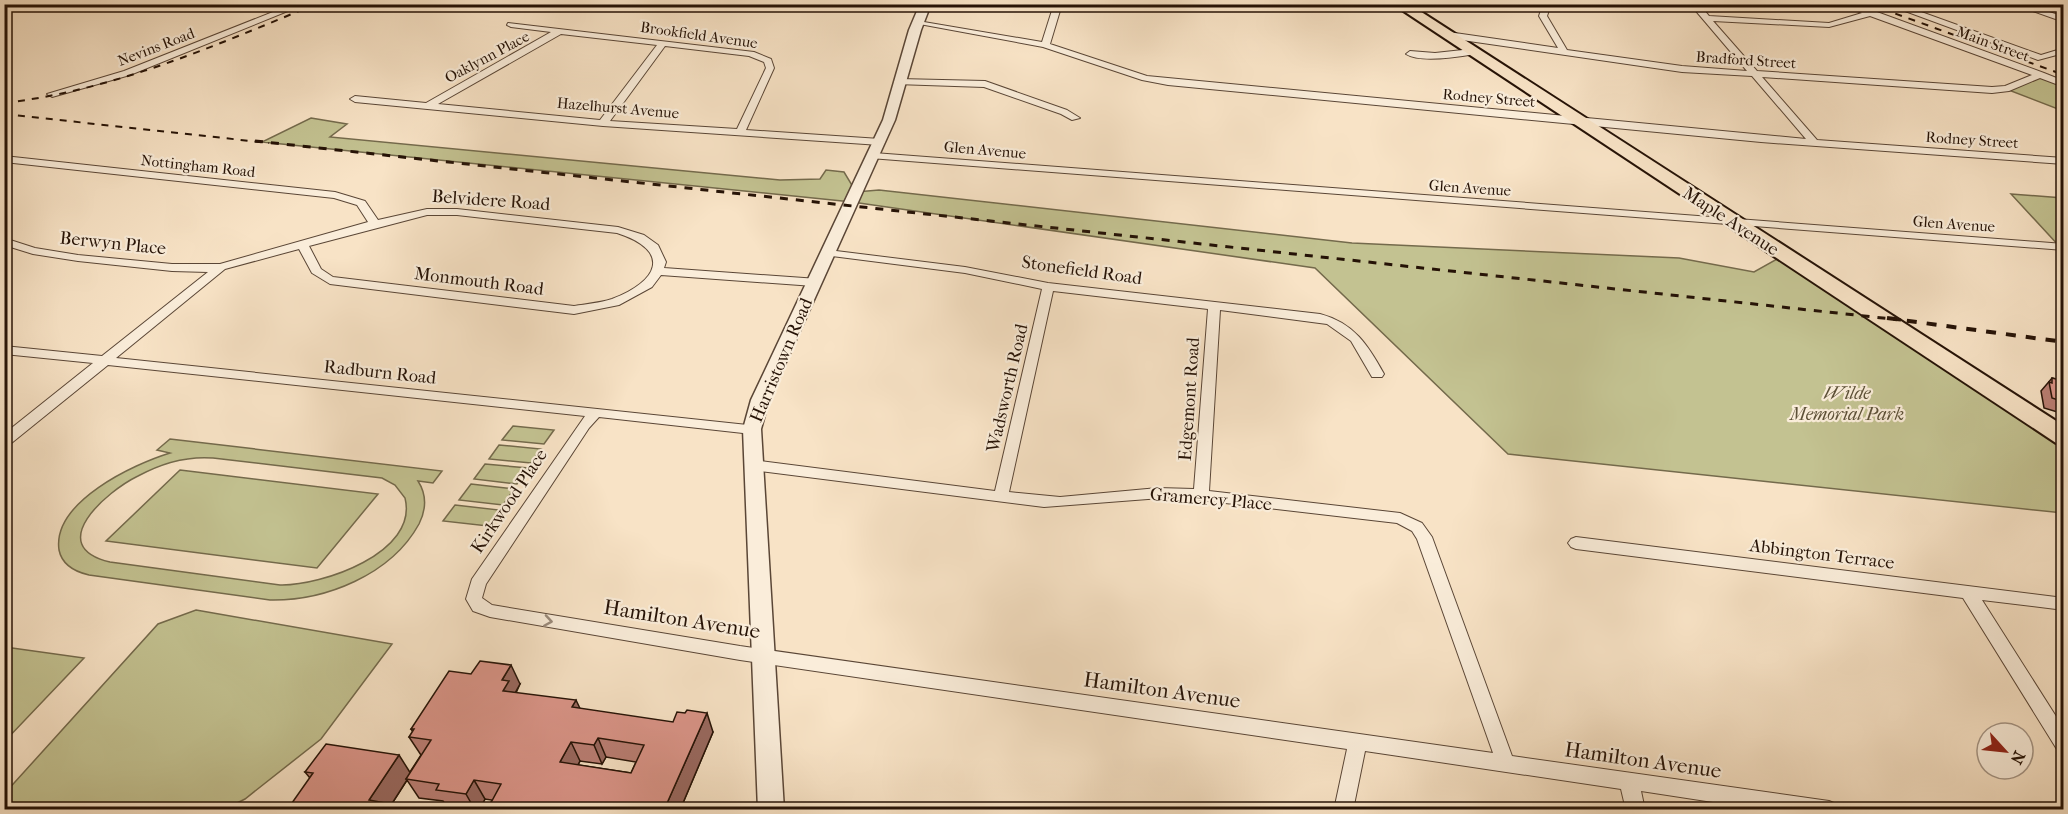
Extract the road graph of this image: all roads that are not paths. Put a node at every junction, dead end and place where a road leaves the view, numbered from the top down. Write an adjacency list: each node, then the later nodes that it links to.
1 (301, 4): 27 (street, Nevins Road)
2 (926, 4): 13 (street, Harristown Road)
3 (1058, 4): 18 (street)
4 (1547, 4): 21 (street)
5 (1694, 4): 11 (street)
6 (1846, 4): 10 (street, Main Street)
7 (2017, 4): 12 (street)
8 (1894, 5): 19 (street)
9 (1405, 6): 16 (main road, Maple Avenue)
10 (1870, 14): 11 (street); 24 (street, Main Street)
11 (1705, 18): 23 (street)
12 (2064, 20)
13 (918, 23): 18 (street, Rodney Street); 25 (street, Harristown Road)
14 (511, 25): 15 (street, Brookfield Avenue)
15 (559, 31): 17 (street, Brookfield Avenue); 29 (street, Oaklynn Place)
16 (1448, 35): 20 (main road, Maple Avenue); 21 (street, Bradford Street)
17 (663, 43): 32 (street); 33 (street, Brookfield Avenue)
18 (1045, 45): 31 (street, Rodney Street)
19 (2064, 50)
20 (1472, 52): 22 (street); 31 (main road, Maple Avenue)
21 (1564, 52): 23 (street, Bradford Street)
22 (1410, 54)
23 (1754, 75): 24 (street, Bradford Street); 34 (street)
24 (2041, 75): 26 (street, Main Street)
25 (899, 82): 30 (street); 35 (street, Harristown Road)
26 (2064, 84)
27 (52, 94)
28 (354, 99): 29 (street, Hazelhurst Avenue)
29 (428, 106): 32 (street, Hazelhurst Avenue)
30 (1075, 118)
31 (1576, 121): 34 (street, Rodney Street); 40 (main road, Maple Avenue)
32 (603, 123): 33 (street, Hazelhurst Avenue)
33 (740, 133): 35 (street, Hazelhurst Avenue)
34 (1814, 143): 38 (street, Rodney Street)
35 (877, 149): 40 (street, Glen Avenue); 45 (street, Harristown Road)
36 (4, 159): 37 (street, Nottingham Road)
37 (19, 161): 39 (street); 41 (street, Nottingham Road)
38 (2064, 161)
39 (4, 169)
40 (1734, 223): 44 (street, Glen Avenue); 56 (main road, Maple Avenue)
41 (375, 224): 43 (street, Belvidere Road); 47 (street, Belvidere Road)
42 (4, 241): 46 (street, Berwyn Place)
43 (303, 245): 46 (street, Belvidere Road); 47 (street, Monmouth Road)
44 (2064, 247)
45 (828, 253): 48 (street, Harristown Road); 49 (street, Stonefield Road)
46 (221, 267): 52 (street, Belvidere Road)
47 (658, 271): 48 (street)
48 (814, 282): 55 (street, Harristown Road)
49 (1048, 287): 50 (street, Stonefield Road); 60 (street, Wadsworth Road)
50 (1214, 305): 53 (street, Stonefield Road); 59 (street, Edgemont Road)
51 (4, 350): 52 (street, Radburn Road)
52 (107, 361): 54 (street, Radburn Road); 57 (street, Belvidere Road)
53 (1377, 374)
54 (596, 412): 55 (street, Radburn Road); 64 (street, Kirkwood Place)
55 (752, 429): 58 (street, Harristown Road)
56 (2064, 437)
57 (4, 442)
58 (753, 465): 60 (street, Gramercy Place); 65 (street, Harristown Road)
59 (1201, 495): 60 (street, Gramercy Place); 68 (street, Gramercy Place)
60 (1000, 497)
61 (1576, 543): 62 (street, Abbington Terrace)
62 (1968, 592): 63 (street, Abbington Terrace); 67 (street)
63 (2064, 604)
64 (490, 611): 65 (street, Hamilton Avenue, one-way to 65)
65 (763, 655): 66 (street, Hamilton Avenue); 70 (street, Harristown Road)
66 (1358, 741): 68 (street, Hamilton Avenue); 71 (street)
67 (2064, 745)
68 (1505, 762): 69 (street, Hamilton Avenue)
69 (1629, 781): 72 (street); 73 (street, Hamilton Avenue)
70 (771, 810)
71 (1343, 810)
72 (1636, 810)
73 (1829, 810)

